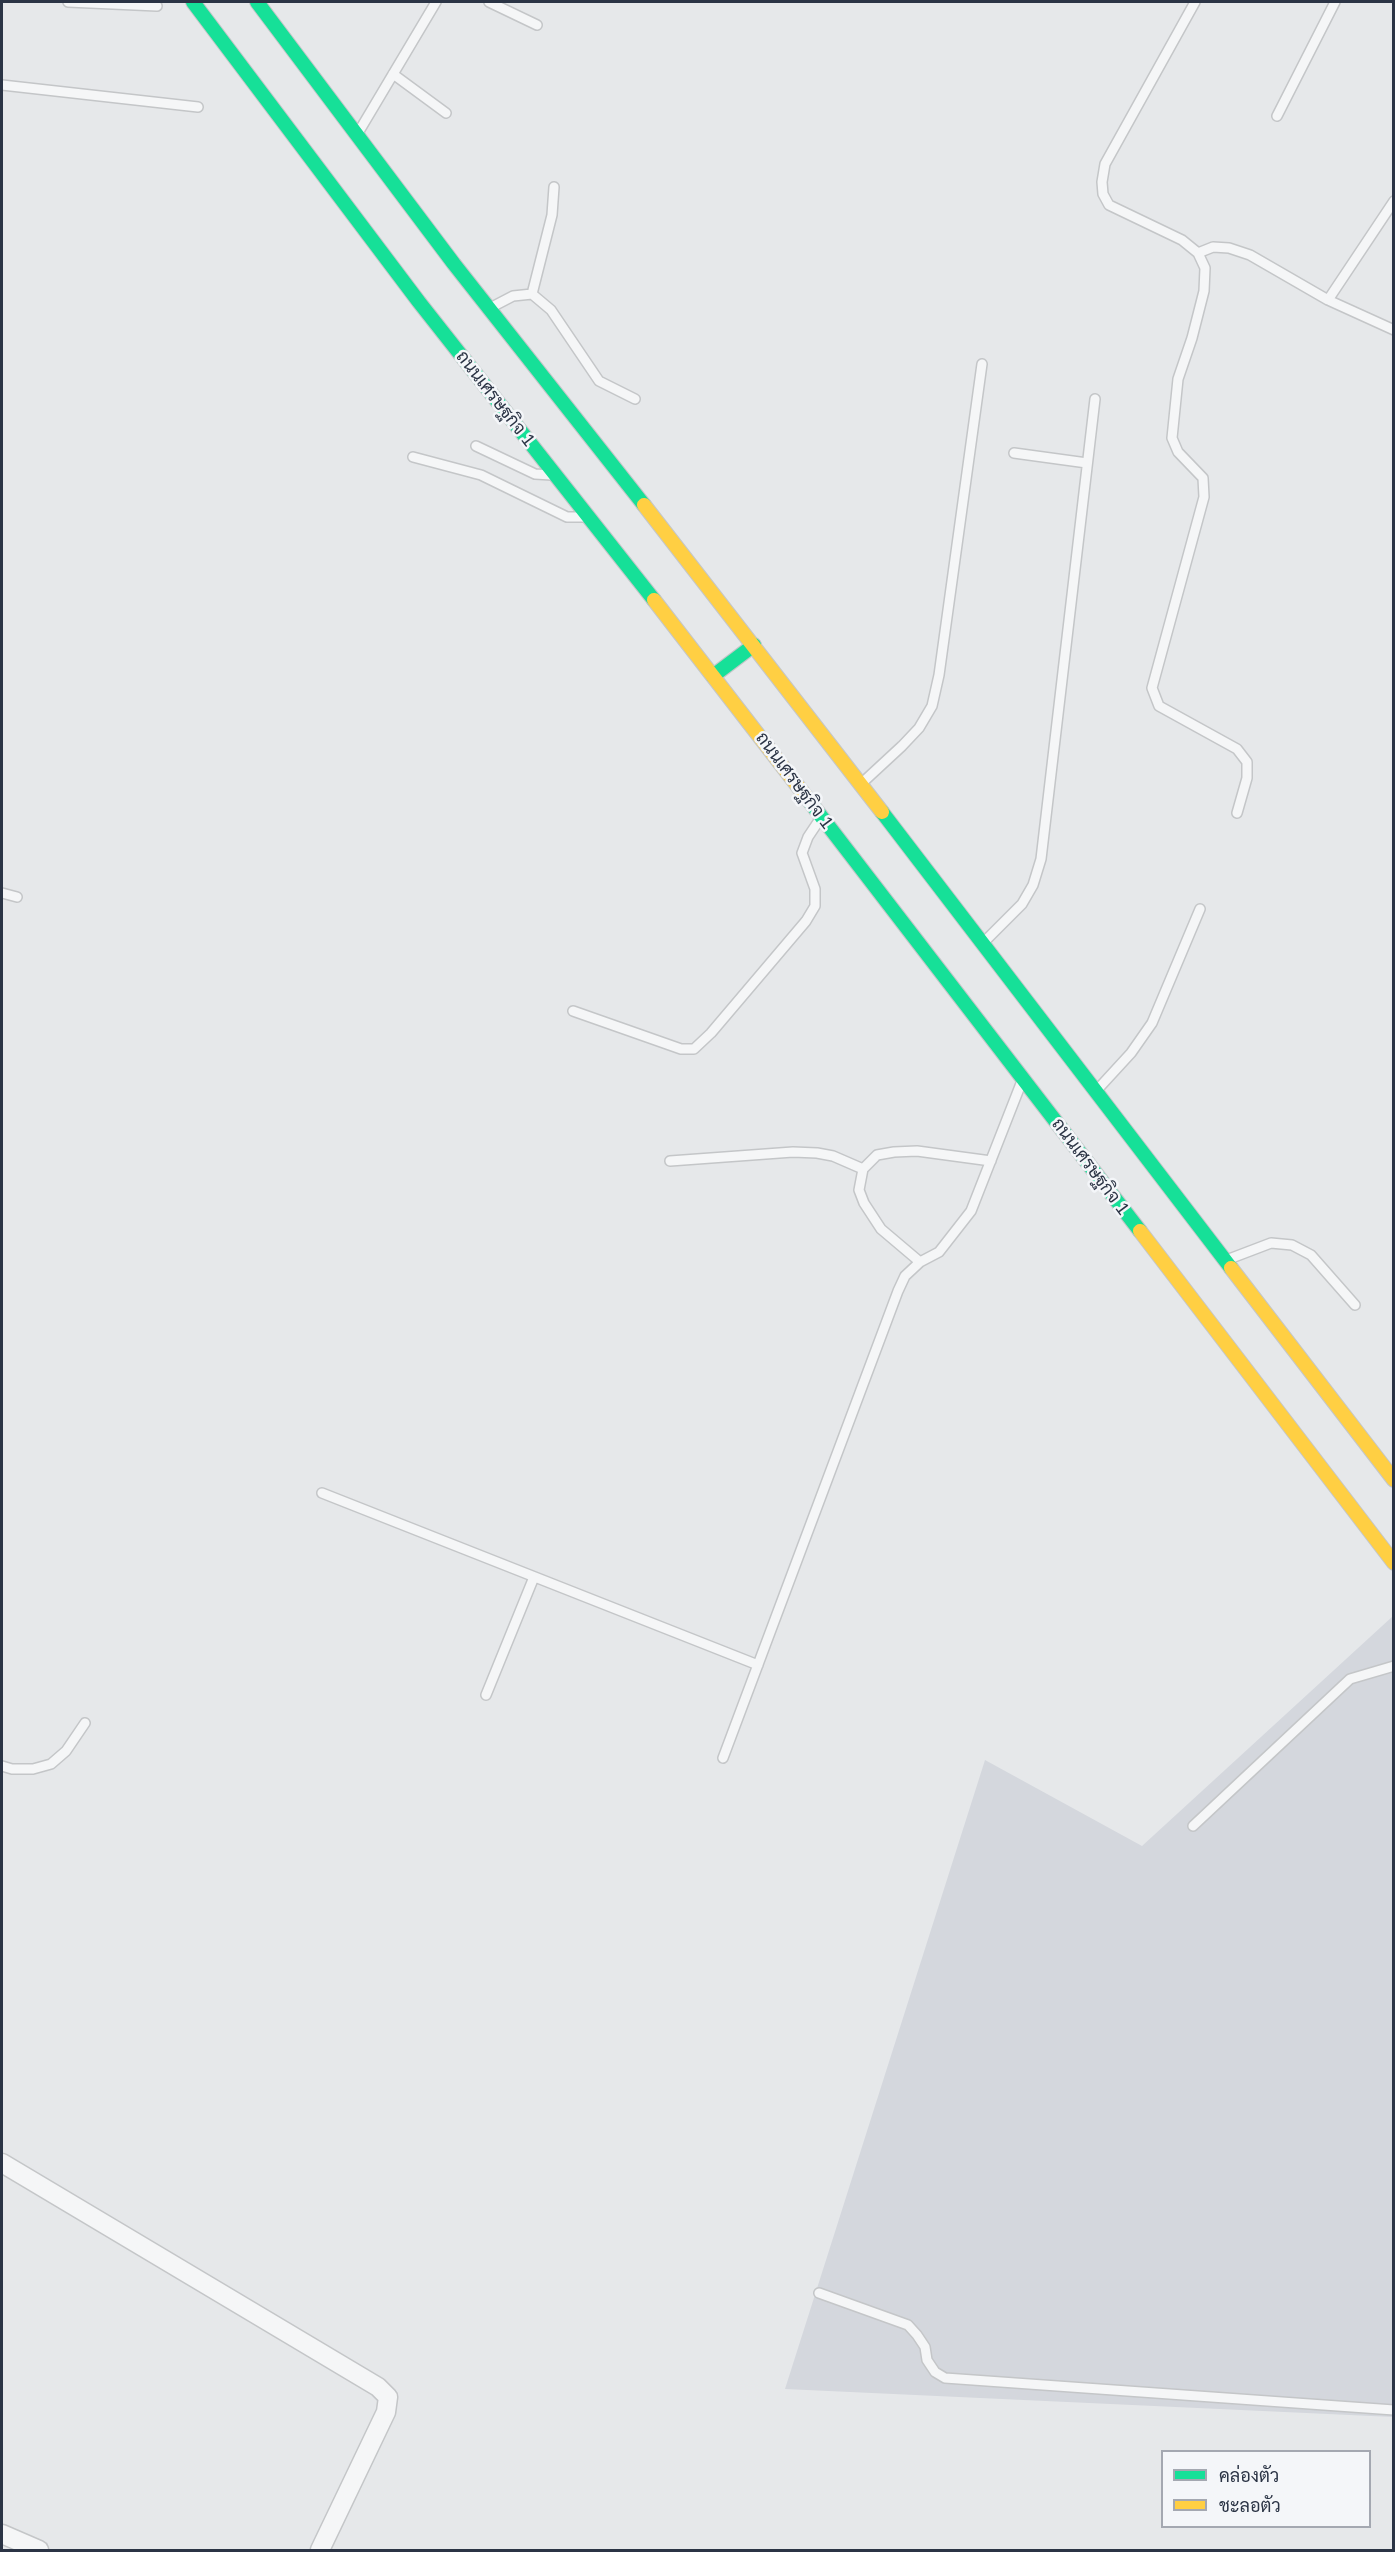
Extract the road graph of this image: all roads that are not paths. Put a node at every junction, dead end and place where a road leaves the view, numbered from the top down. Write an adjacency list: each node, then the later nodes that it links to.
1 (68, 2): 8 (lane)
2 (193, 2): 30 (main road, ถนนเศรษฐกิจ 1)
3 (257, 2): 15 (main road)
4 (436, 2): 10 (lane)
5 (489, 2): 9 (lane)
6 (1195, 2): 18 (lane)
7 (1335, 2): 14 (lane)
8 (157, 6)
9 (537, 25)
10 (393, 74): 13 (lane); 15 (lane)
11 (2, 85): 12 (lane)
12 (198, 107)
13 (446, 113)
14 (1277, 116)
15 (357, 135): 21 (main road)
16 (554, 187): 19 (lane)
17 (1394, 201): 20 (lane)
18 (1198, 253): 20 (lane); 35 (lane)
19 (532, 294): 21 (lane); 24 (lane)
20 (1328, 300): 22 (lane)
21 (489, 309): 32 (main road)
22 (1394, 330)
23 (982, 364): 34 (lane)
24 (634, 399)
25 (1095, 399): 29 (lane)
26 (476, 446): 30 (lane)
27 (1014, 453): 29 (lane)
28 (413, 457): 31 (lane)
29 (1087, 463): 40 (lane)
30 (554, 474): 31 (main road, ถนนเศรษฐกิจ 1)
31 (587, 516): 33 (main road, ถนนเศรษฐกิจ 1)
32 (754, 645): 33 (main road); 34 (main road)
33 (713, 676): 36 (main road, ถนนเศรษฐกิจ 1)
34 (860, 784): 40 (main road)
35 (1237, 813)
36 (822, 817): 41 (lane); 42 (main road, ถนนเศรษฐกิจ 1)
37 (2, 893): 38 (lane)
38 (16, 897)
39 (1200, 909): 43 (lane)
40 (982, 944): 43 (main road)
41 (573, 1011)
42 (1023, 1079): 45 (lane); 52 (main road, ถนนเศรษฐกิจ 1)
43 (1095, 1091): 47 (main road)
44 (670, 1161): 46 (lane)
45 (991, 1161): 46 (lane); 48 (lane)
46 (863, 1169): 48 (lane)
47 (1225, 1260): 49 (lane); 50 (main road)
48 (920, 1262): 54 (lane)
49 (1355, 1305)
50 (1394, 1480)
51 (322, 1493): 53 (lane)
52 (1394, 1563)
53 (534, 1577): 54 (lane); 56 (lane)
54 (758, 1665): 58 (lane)
55 (1393, 1667): 60 (lane)
56 (486, 1695)
57 (85, 1723): 59 (lane)
58 (723, 1758)
59 (2, 1766)
60 (1193, 1826)
61 (2, 2163): 66 (street)
62 (819, 2293): 63 (lane)
63 (1394, 2410)
64 (2, 2534): 65 (street)
65 (39, 2550)
66 (320, 2550)

